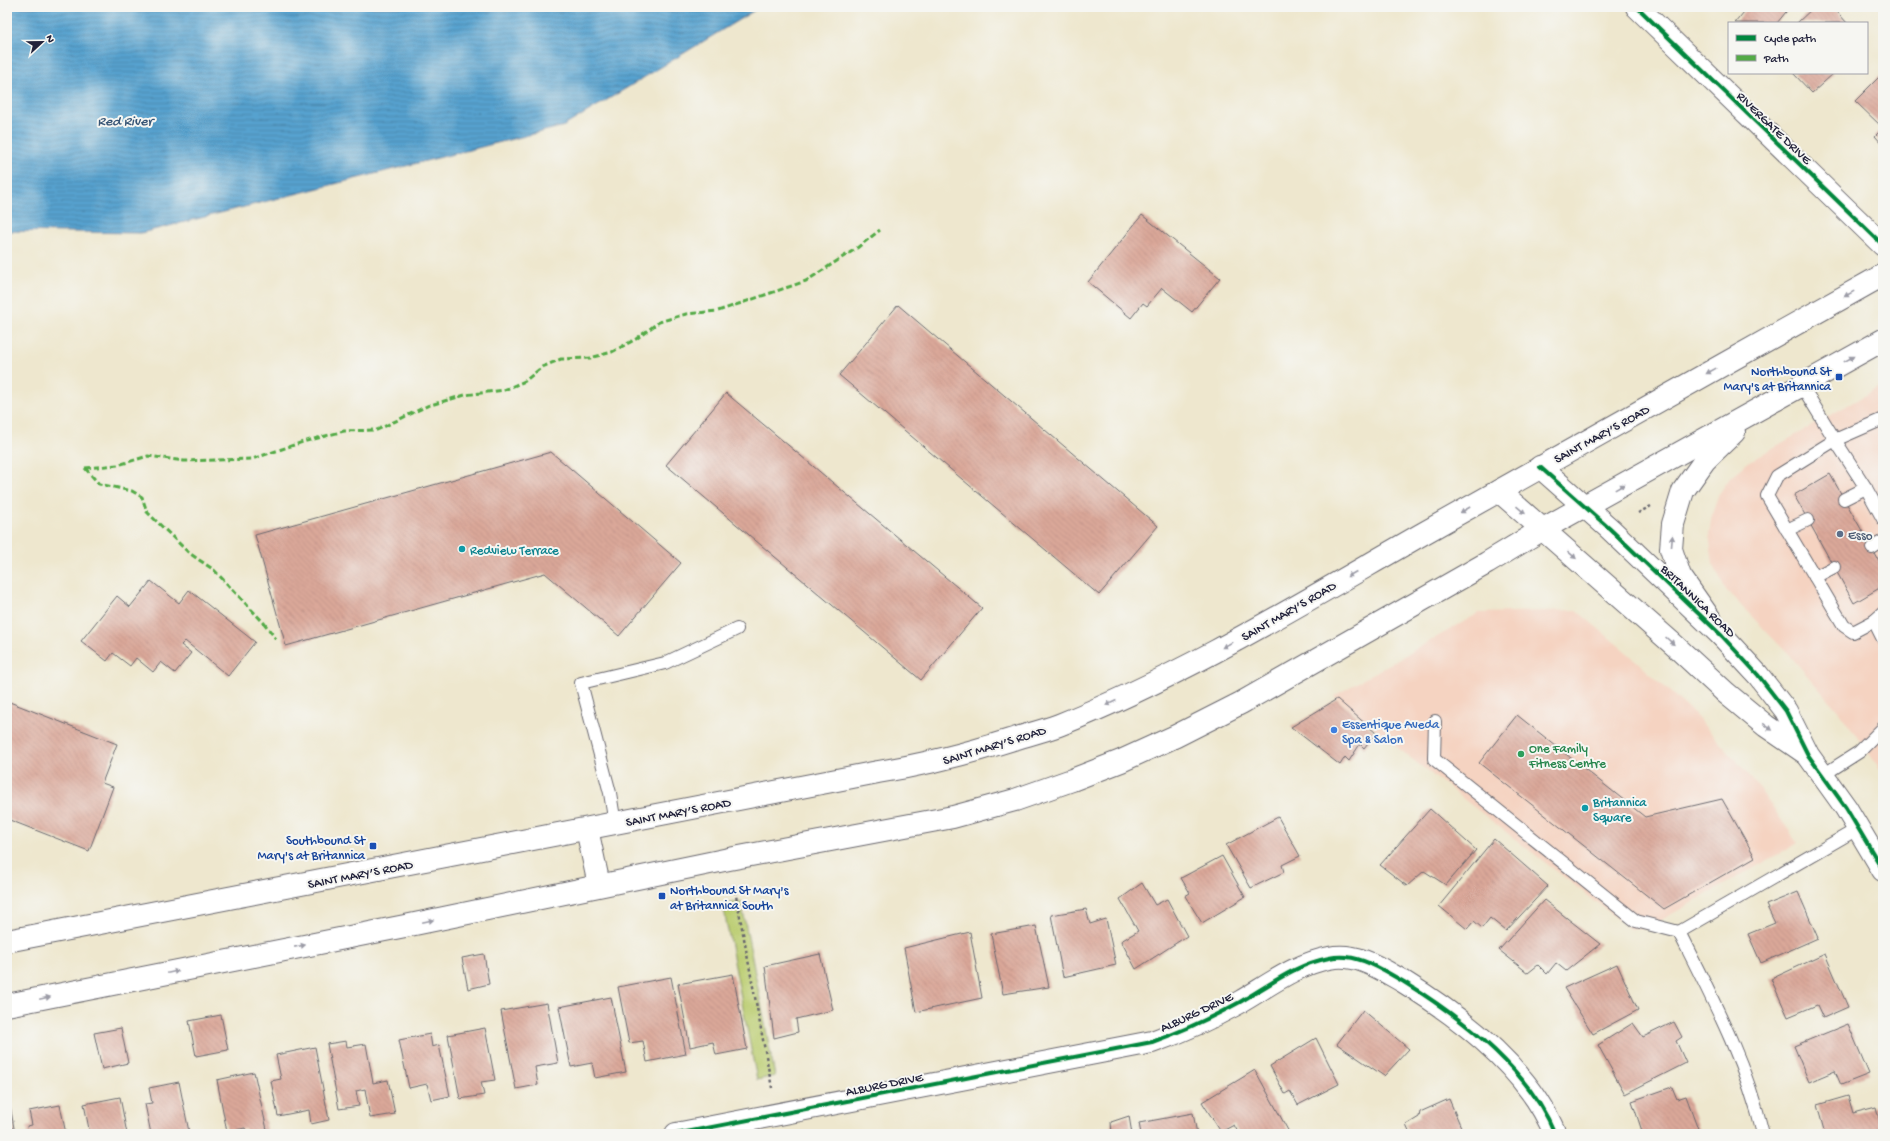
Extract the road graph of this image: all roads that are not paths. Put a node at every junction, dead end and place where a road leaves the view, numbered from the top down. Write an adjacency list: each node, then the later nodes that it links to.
1 (1637, 7): 2 (main road, RIVERGATE DRIVE)
2 (1883, 245)
3 (1883, 275): 9 (main road, SAINT MARY’S ROAD, one-way to 9)
4 (1883, 340): 5 (main road, one-way to 4)
5 (1802, 386): 6 (main road); 8 (lane)
6 (1754, 412): 13 (main road, one-way to 6); 24 (main road, one-way to 6)
7 (1883, 419): 8 (lane)
8 (1835, 440): 10 (lane); 17 (lane)
9 (1540, 466): 11 (main road, SAINT MARY’S ROAD); 13 (main road, BRITANNICA ROAD)
10 (1866, 488): 12 (lane); 14 (lane)
11 (1500, 491): 16 (main road, BRITANNICA ROAD, one-way to 16); 30 (main road, SAINT MARY’S ROAD, one-way to 30)
12 (1844, 499)
13 (1586, 506): 16 (main road); 24 (main road, BRITANNICA ROAD)
14 (1883, 519)
15 (1808, 520): 17 (lane)
16 (1543, 529): 28 (main road, BRITANNICA ROAD, one-way to 28); 34 (main road)
17 (1787, 530): 21 (lane)
18 (1883, 541): 19 (lane)
19 (1872, 548)
20 (1834, 567): 21 (lane)
21 (1815, 577): 22 (lane)
22 (1878, 617): 25 (lane)
23 (737, 630): 30 (lane)
24 (1722, 636): 28 (main road, BRITANNICA ROAD)
25 (1883, 639)
26 (1435, 721): 35 (lane)
27 (1883, 728): 29 (lane)
28 (1808, 755): 29 (main road, BRITANNICA ROAD)
29 (1823, 775): 31 (main road, BRITANNICA ROAD)
30 (615, 824): 32 (main road, SAINT MARY’S ROAD)
31 (1859, 828): 33 (main road, BRITANNICA ROAD); 35 (lane)
32 (588, 829): 34 (main road); 36 (main road, SAINT MARY’S ROAD)
33 (1883, 870)
34 (599, 886): 37 (main road, one-way to 34)
35 (1679, 932): 40 (lane)
36 (7, 941)
37 (7, 1005)
38 (676, 1134): 39 (main road, ALBURG DRIVE)
39 (1555, 1134)
40 (1762, 1134)

